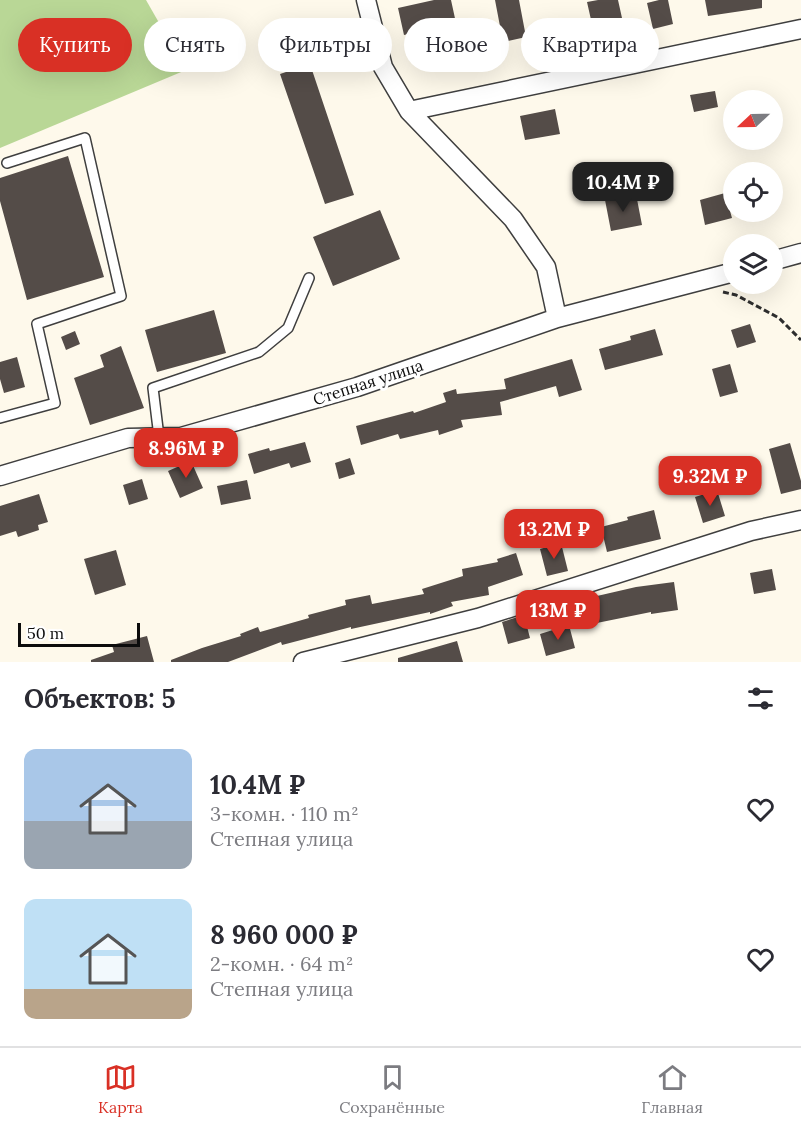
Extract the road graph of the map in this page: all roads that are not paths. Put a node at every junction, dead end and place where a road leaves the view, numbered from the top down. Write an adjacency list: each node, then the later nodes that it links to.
1 (366, 0): 3 (street)
2 (801, 29): 3 (street)
3 (409, 111): 9 (street)
4 (8, 163): 10 (lane)
5 (801, 253): 6 (street)
6 (783, 258)
7 (723, 275): 9 (street, Степная улица)
8 (309, 278): 11 (lane)
9 (557, 318): 11 (street, Степная улица)
10 (0, 418)
11 (159, 437): 12 (street, Степная улица)
12 (0, 476)
13 (801, 520): 14 (street)
14 (303, 662)

